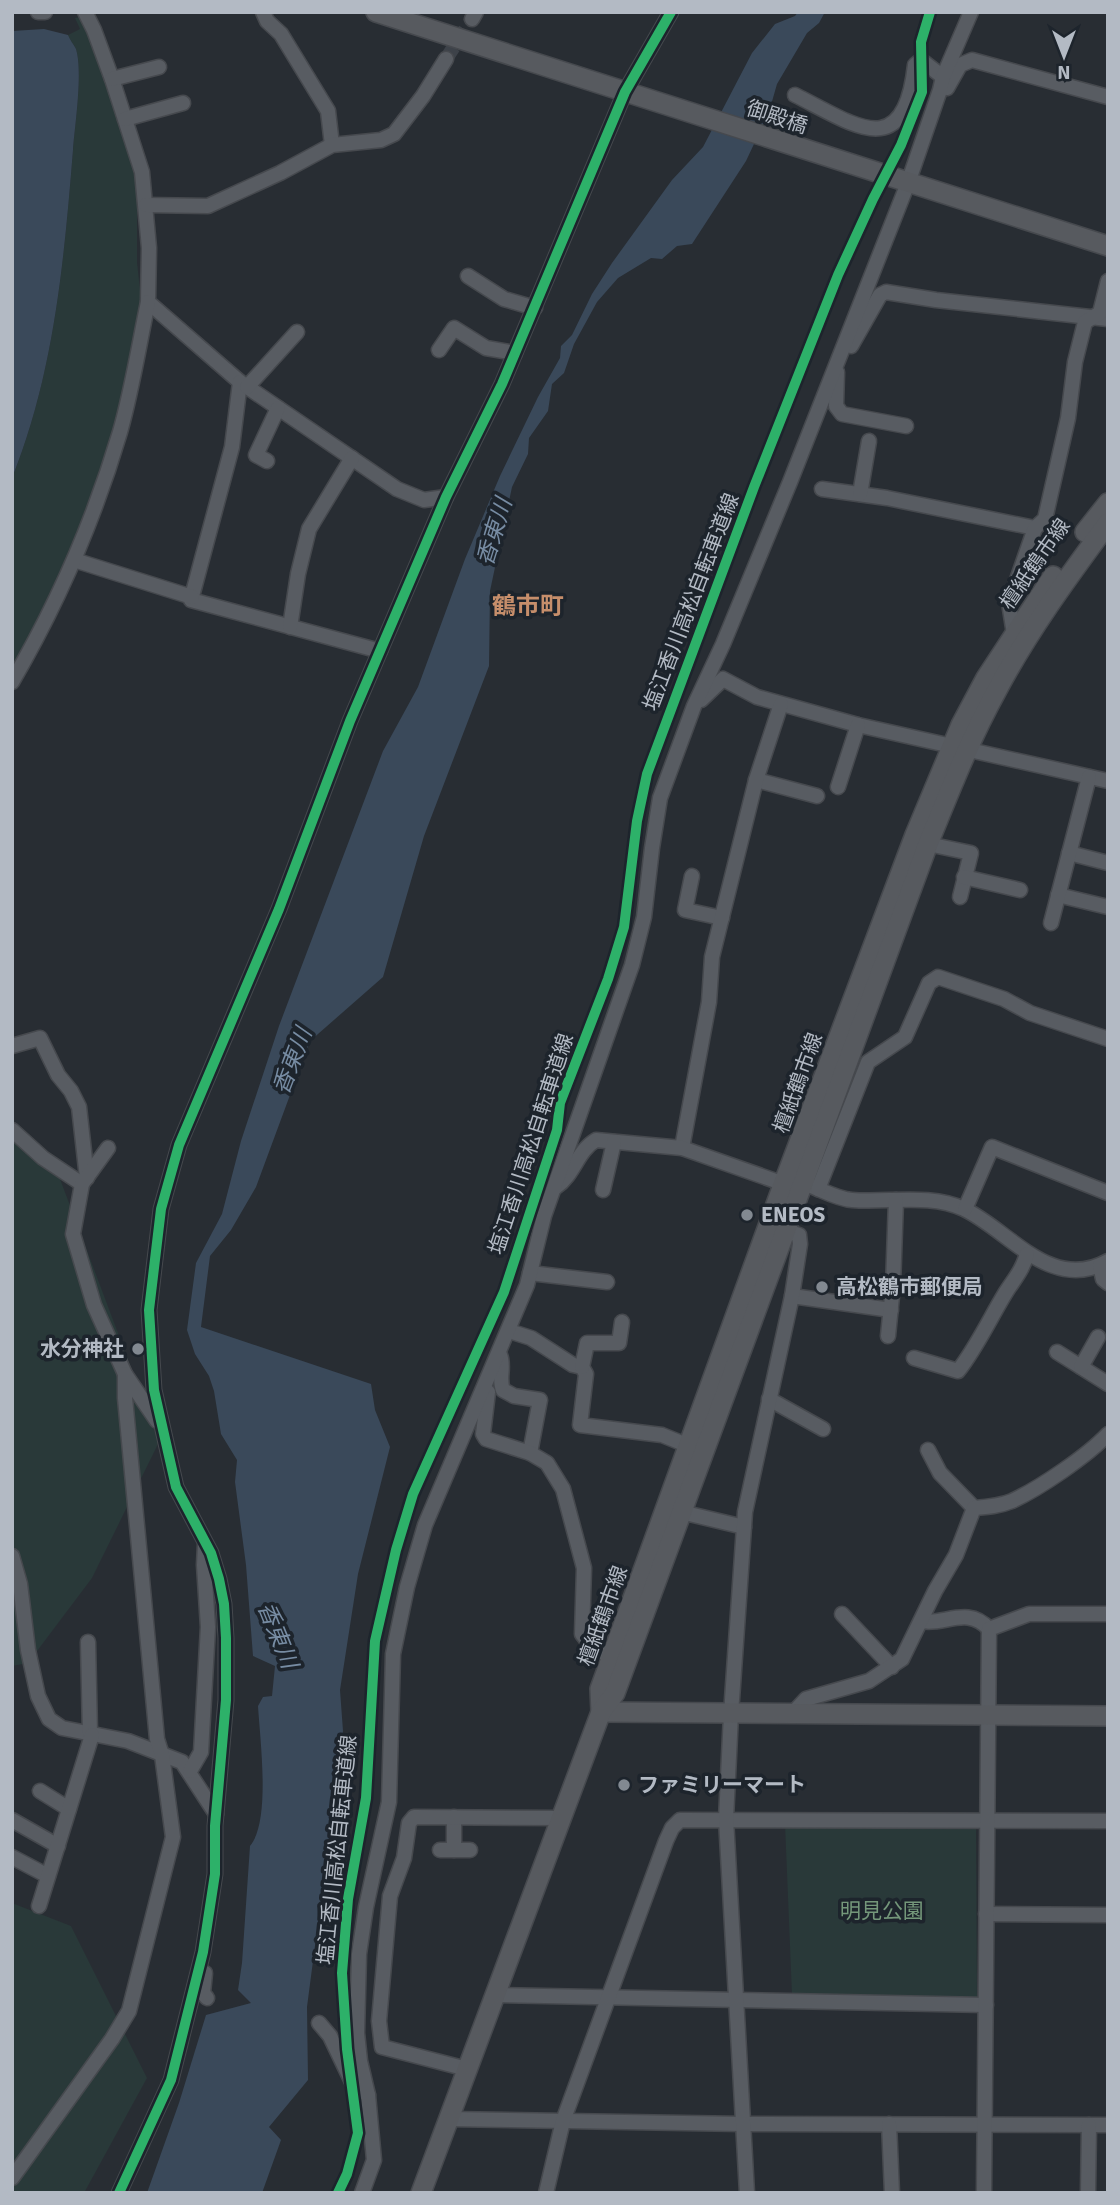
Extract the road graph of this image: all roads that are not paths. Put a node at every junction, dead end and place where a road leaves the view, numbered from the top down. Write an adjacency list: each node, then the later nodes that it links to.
1 (38, 12): 2 (street)
2 (46, 12)
3 (85, 12): 10 (street)
4 (263, 12): 17 (street)
5 (376, 12): 12 (main road, 御殿橋)
6 (671, 12): 12 (street)
7 (971, 12): 11 (street)
8 (446, 59): 17 (street)
9 (159, 67): 10 (street)
10 (113, 79): 16 (street)
11 (942, 84): 13 (street); 14 (street); 18 (street)
12 (630, 94): 18 (main road, 御殿橋); 24 (street)
13 (795, 95)
14 (1108, 97)
15 (183, 103): 16 (street)
16 (125, 119): 19 (street)
17 (332, 145): 19 (street)
18 (906, 182): 20 (main road, 御殿橋); 29 (street)
19 (146, 205): 23 (street)
20 (1108, 246)
21 (468, 276): 24 (street)
22 (1108, 281): 25 (street)
23 (148, 302): 30 (street); 44 (street)
24 (535, 308): 28 (street)
25 (1102, 317): 29 (street); 42 (street)
26 (297, 332): 30 (street)
27 (439, 351): 28 (street)
28 (515, 353): 38 (street)
29 (837, 363): 32 (street); 51 (street)
30 (244, 385): 31 (street); 45 (street)
31 (278, 408): 34 (street); 35 (street)
32 (906, 426)
33 (869, 441): 37 (street)
34 (352, 458): 39 (street); 46 (street)
35 (267, 461)
36 (822, 489): 37 (street)
37 (860, 494): 42 (street)
38 (446, 497): 39 (street); 43 (street)
39 (424, 500): 43 (street)
40 (1108, 503): 47 (main road, 檀紙鶴市線)
41 (1108, 523): 53 (main road, 檀紙鶴市線)
42 (1035, 528): 47 (street)
43 (427, 542): 48 (street)
44 (74, 560): 45 (street); 49 (street)
45 (192, 597): 46 (street)
46 (290, 627): 48 (street)
47 (1014, 634): 53 (main road, 檀紙鶴市線)
48 (380, 651): 105 (street)
49 (12, 682)
50 (781, 704): 51 (street); 52 (street); 55 (street)
51 (694, 706): 79 (street)
52 (858, 725): 53 (street); 57 (street)
53 (960, 747): 54 (street); 59 (main road, 檀紙鶴市線); 78 (main road, 檀紙鶴市線)
54 (1089, 777): 56 (street); 60 (street)
55 (757, 780): 58 (street); 68 (street)
56 (1108, 781)
57 (838, 787)
58 (817, 796)
59 (928, 844): 63 (street); 72 (main road, 檀紙鶴市線)
60 (1069, 853): 61 (street); 65 (street)
61 (1108, 863)
62 (692, 876): 68 (street)
63 (964, 877): 64 (street); 66 (street)
64 (1020, 890)
65 (1058, 895): 67 (street); 69 (street)
66 (960, 897)
67 (1108, 907)
68 (722, 918): 76 (street)
69 (1051, 923)
70 (1108, 1039): 72 (street)
71 (12, 1046): 77 (street)
72 (859, 1058): 78 (main road, 檀紙鶴市線)
73 (12, 1130): 77 (street)
74 (614, 1142): 76 (street); 79 (street); 80 (street)
75 (108, 1148): 77 (street)
76 (682, 1148): 78 (street)
77 (84, 1181): 101 (street)
78 (801, 1186): 82 (street); 84 (main road, 檀紙鶴市線)
79 (553, 1188): 87 (street)
80 (603, 1190)
81 (1108, 1193): 83 (street)
82 (896, 1200): 83 (street); 91 (street)
83 (965, 1209): 85 (street)
84 (777, 1228): 90 (street); 108 (main road, 檀紙鶴市線); 112 (main road, 檀紙鶴市線)
85 (1027, 1254): 86 (street); 98 (street)
86 (1104, 1263): 89 (street)
87 (530, 1273): 88 (street); 93 (street)
88 (607, 1282)
89 (1108, 1283)
90 (792, 1296): 91 (street); 104 (street)
91 (891, 1310): 94 (street)
92 (622, 1322): 99 (street)
93 (509, 1331): 97 (street); 99 (street)
94 (888, 1336)
95 (1098, 1338): 100 (street)
96 (1057, 1352): 100 (street)
97 (499, 1354): 102 (street); 110 (street)
98 (914, 1358)
99 (582, 1367): 108 (street)
100 (1081, 1367): 103 (street)
101 (125, 1374): 105 (street); 129 (street)
102 (489, 1378): 110 (street); 155 (street)
103 (1108, 1384)
104 (769, 1399): 106 (street); 113 (street)
105 (160, 1425): 114 (street)
106 (823, 1429)
107 (1108, 1434): 111 (street)
108 (689, 1446): 121 (main road, 檀紙鶴市線)
109 (928, 1450): 111 (street)
110 (530, 1453): 121 (street)
111 (974, 1508): 118 (street)
112 (681, 1512): 113 (street); 123 (main road, 檀紙鶴市線)
113 (744, 1527): 124 (street)
114 (205, 1544): 130 (street); 133 (street)
115 (12, 1556): 128 (street)
116 (842, 1614): 122 (street)
117 (1108, 1614): 119 (street)
118 (922, 1621): 119 (street); 122 (street)
119 (989, 1629): 126 (street)
120 (88, 1642): 128 (street)
121 (612, 1657): 123 (main road, 檀紙鶴市線)
122 (892, 1667): 125 (street)
123 (601, 1712): 124 (main road); 135 (main road, 檀紙鶴市線)
124 (731, 1714): 125 (main road); 136 (street)
125 (792, 1714): 126 (main road)
126 (988, 1714): 127 (main road); 137 (street)
127 (1108, 1716)
128 (91, 1734): 129 (street); 132 (street)
129 (162, 1755): 130 (street); 163 (street)
130 (190, 1771): 133 (street)
131 (40, 1791): 132 (street)
132 (69, 1809): 140 (street)
133 (216, 1814): 147 (street)
134 (454, 1817): 135 (street); 141 (street); 154 (street)
135 (561, 1818): 148 (main road, 檀紙鶴市線)
136 (726, 1819): 137 (street); 149 (street); 151 (street)
137 (987, 1819): 139 (street); 145 (street)
138 (12, 1821): 140 (street)
139 (1108, 1821)
140 (58, 1846): 143 (street)
141 (470, 1850)
142 (12, 1857): 143 (street)
143 (48, 1876): 144 (street)
144 (39, 1906)
145 (986, 1914): 146 (street); 152 (street)
146 (1108, 1915)
147 (203, 1952): 150 (street); 164 (street)
148 (495, 1995): 149 (street); 154 (main road, 檀紙鶴市線)
149 (609, 1996): 151 (street); 157 (street)
150 (207, 1998)
151 (736, 1999): 152 (street); 158 (street)
152 (986, 2005): 160 (street)
153 (319, 2023): 155 (street)
154 (467, 2069): 156 (main road, 檀紙鶴市線)
155 (368, 2095): 165 (street)
156 (448, 2119): 157 (street); 166 (main road, 檀紙鶴市線)
157 (564, 2121): 158 (street); 167 (street)
158 (743, 2124): 159 (street); 168 (street)
159 (889, 2124): 160 (street); 169 (street)
160 (985, 2125): 161 (street); 170 (street)
161 (1088, 2125): 162 (street); 171 (street)
162 (1108, 2125)
163 (12, 2178)
164 (119, 2193)
165 (362, 2193)
166 (421, 2193)
167 (546, 2193)
168 (747, 2193)
169 (892, 2193)
170 (984, 2193)
171 (1088, 2193)

